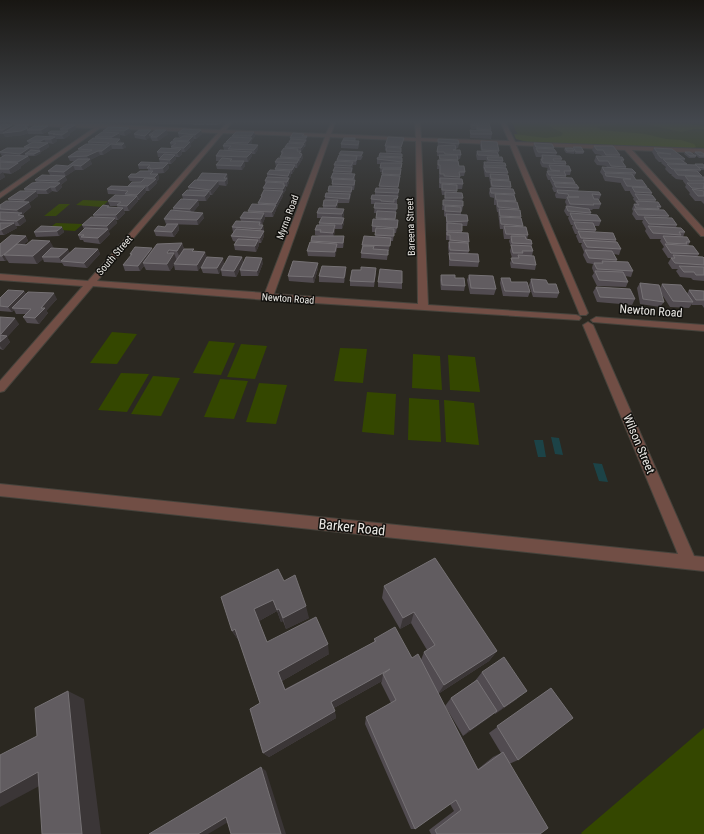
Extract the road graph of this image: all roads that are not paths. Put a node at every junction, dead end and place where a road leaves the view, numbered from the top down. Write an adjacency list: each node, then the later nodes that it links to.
1 (49, 162): 7 (street)
2 (195, 162): 10 (street, South Street)
3 (318, 162): 11 (street, Myrna Road)
4 (419, 162): 12 (street, Bareena Street)
5 (520, 162): 13 (street)
6 (639, 162): 8 (street)
7 (0, 196)
8 (704, 234)
9 (0, 278): 10 (street, Newton Road)
10 (89, 284): 11 (street, Newton Road); 16 (street, South Street)
11 (268, 296): 12 (street, Newton Road)
12 (422, 307): 13 (street, Newton Road)
13 (580, 316): 14 (street)
14 (592, 322): 15 (street, Newton Road); 18 (street, Wilson Street)
15 (704, 328)
16 (0, 388)
17 (0, 490): 18 (street, Barker Road)
18 (689, 562): 19 (street, Barker Road)
19 (704, 564)

